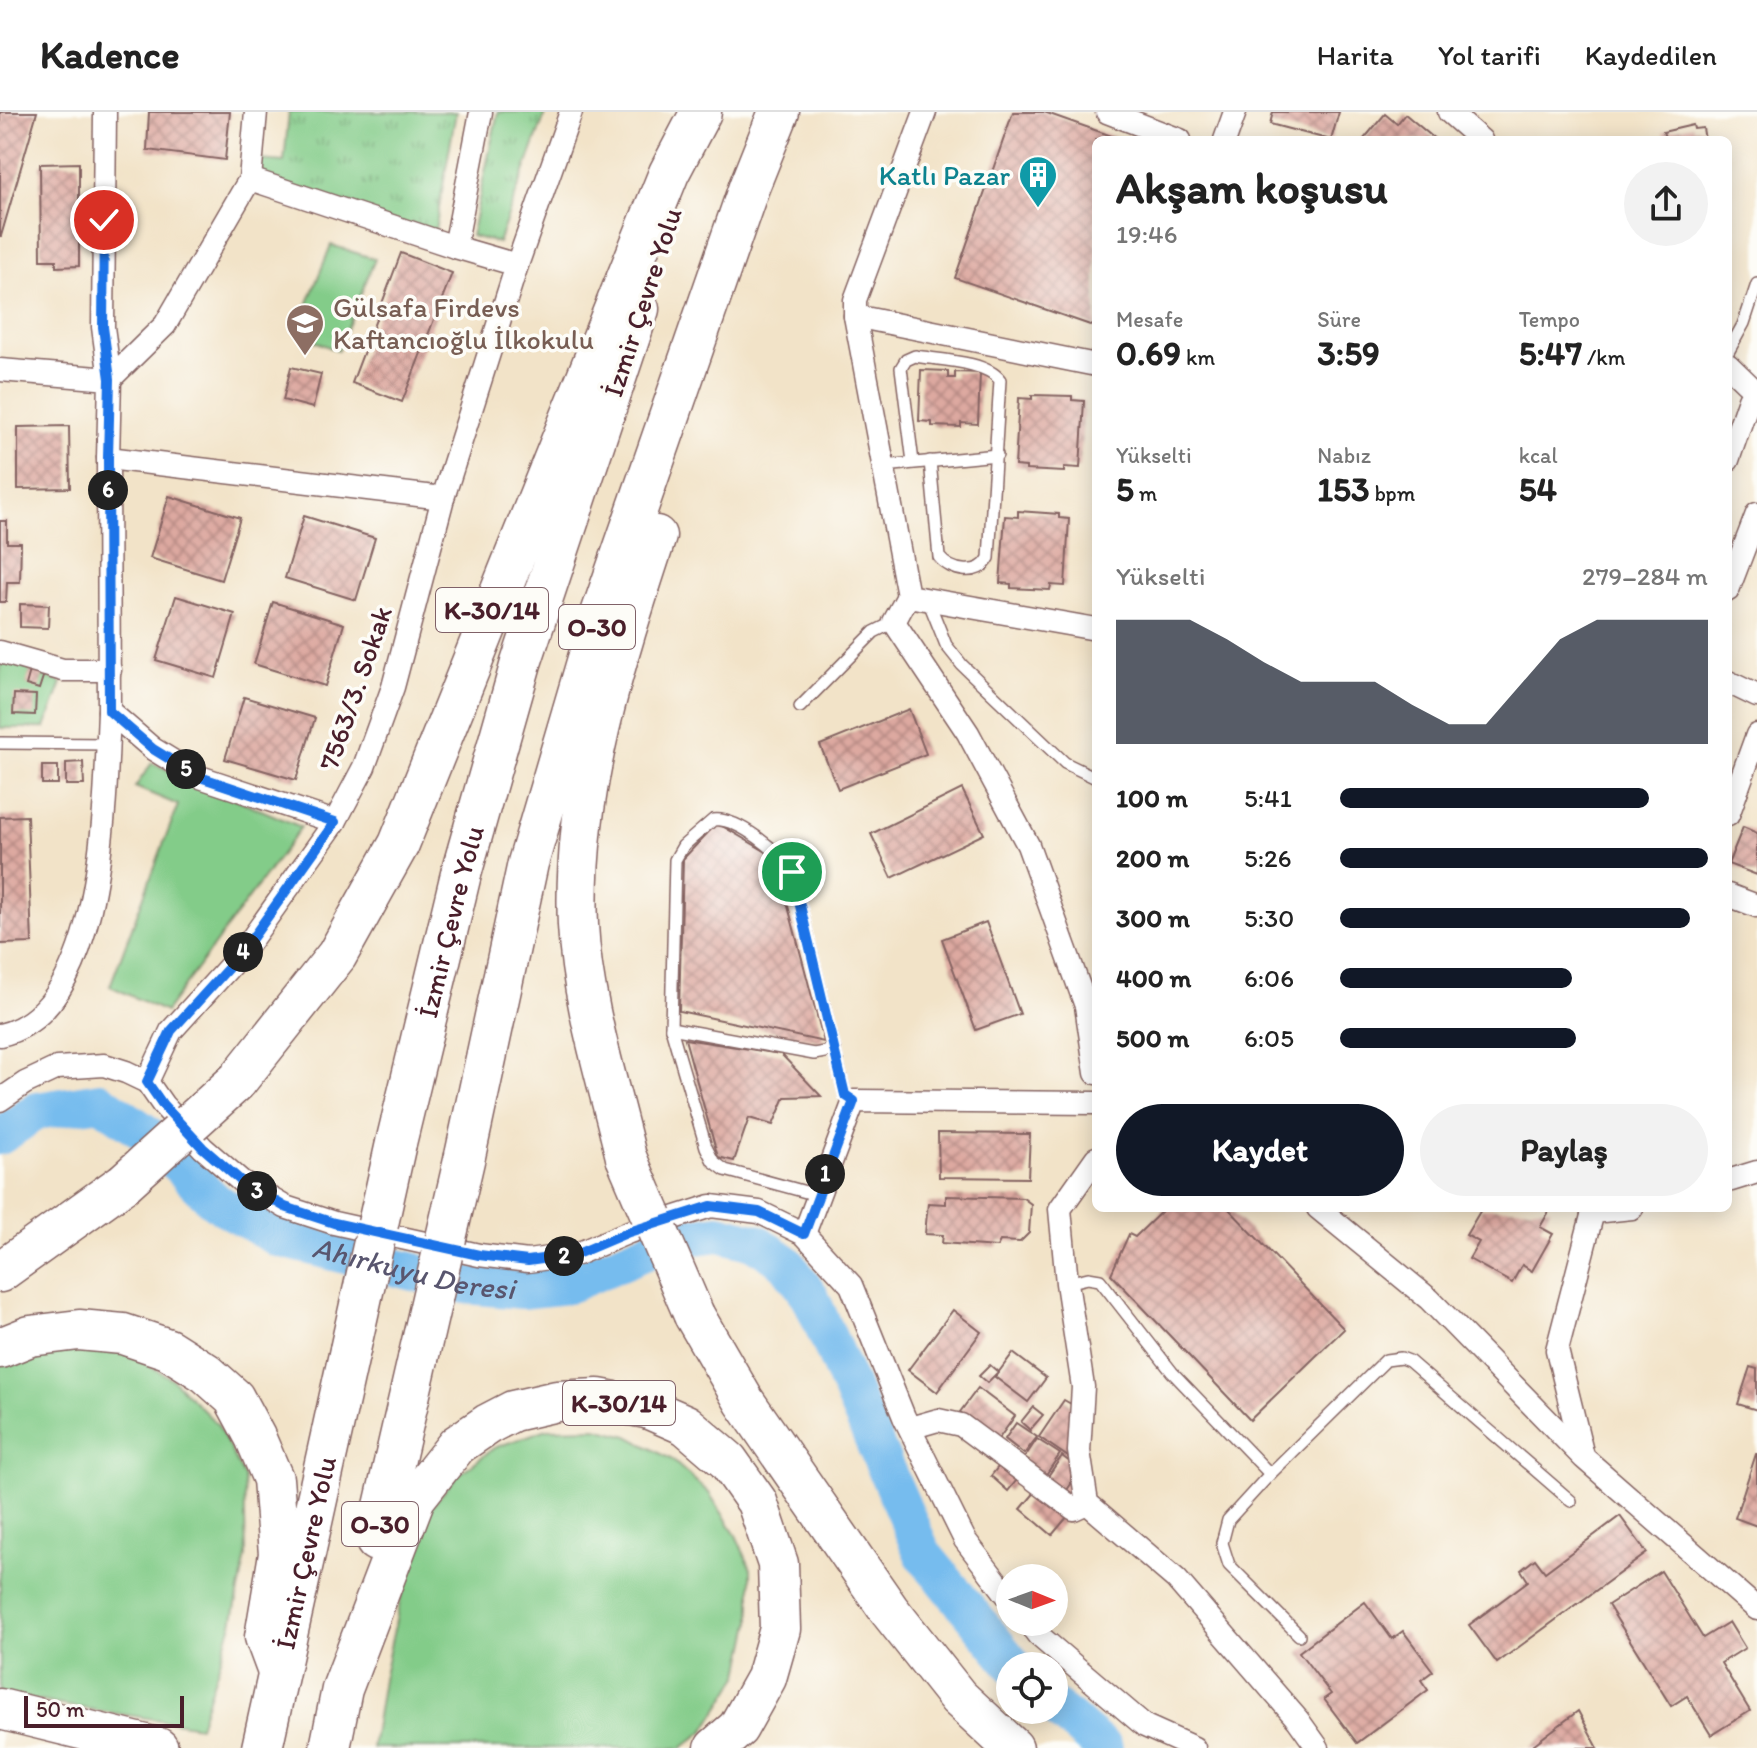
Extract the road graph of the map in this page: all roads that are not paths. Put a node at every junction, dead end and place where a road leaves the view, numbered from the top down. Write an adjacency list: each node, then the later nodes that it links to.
1 (105, 112): 24 (street)
2 (256, 112): 14 (street)
3 (481, 112): 16 (street)
4 (571, 112): 17 (street, 7563/3. Sokak)
5 (703, 112): 67 (highway, K-30/14, bridge); 79 (highway, İzmir Çevre Yolu / O-30, bridge)
6 (779, 112): 15 (highway, O-30)
7 (925, 112): 19 (street)
8 (1107, 112): 11 (street)
9 (1235, 112): 12 (street)
10 (1449, 112): 13 (street)
11 (1170, 136)
12 (1226, 136)
13 (1476, 136)
14 (250, 179): 16 (street); 24 (street)
15 (749, 187): 80 (highway, O-30, bridge); 86 (highway, bridge)
16 (455, 247): 17 (street)
17 (517, 265): 32 (street, 7563/3. Sokak)
18 (1757, 284): 20 (lane)
19 (855, 316): 21 (street); 31 (street)
20 (1732, 345)
21 (1092, 364)
22 (1732, 369): 25 (street)
23 (0, 370): 24 (street)
24 (110, 379): 28 (street)
25 (1757, 394): 26 (street)
26 (1732, 448)
27 (997, 455): 29 (lane); 29 (lane); 30 (lane)
28 (108, 458): 32 (street); 39 (street)
29 (930, 461): 30 (lane)
30 (913, 462): 31 (lane)
31 (884, 466): 35 (street)
32 (443, 498): 49 (street, 7563/3. Sokak)
33 (1757, 514): 34 (street)
34 (1732, 580)
35 (918, 597): 36 (street); 37 (street); 47 (lane)
36 (894, 622): 42 (lane); 54 (street)
37 (1092, 628)
38 (0, 652): 39 (street)
39 (110, 670): 43 (street)
40 (1732, 684): 41 (street)
41 (1757, 696)
42 (800, 707)
43 (109, 711): 46 (street); 49 (street)
44 (1757, 735): 48 (street)
45 (0, 743): 46 (lane)
46 (108, 744): 53 (street)
47 (1092, 776)
48 (1732, 804)
49 (335, 822): 56 (street, 7563/3. Sokak)
50 (1732, 897): 51 (street)
51 (1757, 906)
52 (671, 1028): 55 (lane); 55 (lane); 63 (lane)
53 (0, 1035)
54 (1092, 1046)
55 (835, 1050): 58 (lane)
56 (147, 1082): 57 (street); 66 (street)
57 (0, 1100)
58 (854, 1101): 59 (street); 63 (street)
59 (1092, 1103)
60 (1092, 1164): 68 (street)
61 (1757, 1172): 62 (street)
62 (1732, 1180)
63 (817, 1195): 66 (street)
64 (1323, 1212): 71 (street)
65 (1592, 1212): 71 (street)
66 (804, 1234): 70 (street)
67 (0, 1272)
68 (1067, 1283): 72 (lane); 74 (street)
69 (0, 1348): 79 (highway)
70 (910, 1428): 74 (street); 75 (street)
71 (1584, 1458): 76 (street)
72 (1270, 1474): 73 (lane); 77 (lane)
73 (1571, 1501)
74 (1087, 1503): 88 (street)
75 (996, 1581)
76 (1757, 1609)
77 (1299, 1635)
78 (1039, 1636): 87 (street)
79 (278, 1672): 83 (highway, İzmir Çevre Yolu / O-30)
80 (342, 1689): 84 (highway); 85 (highway, K-30/14)
81 (0, 1709): 82 (highway)
82 (158, 1748)
83 (262, 1748)
84 (330, 1748)
85 (715, 1748)
86 (1013, 1748)
87 (1194, 1748)
88 (1318, 1748)

